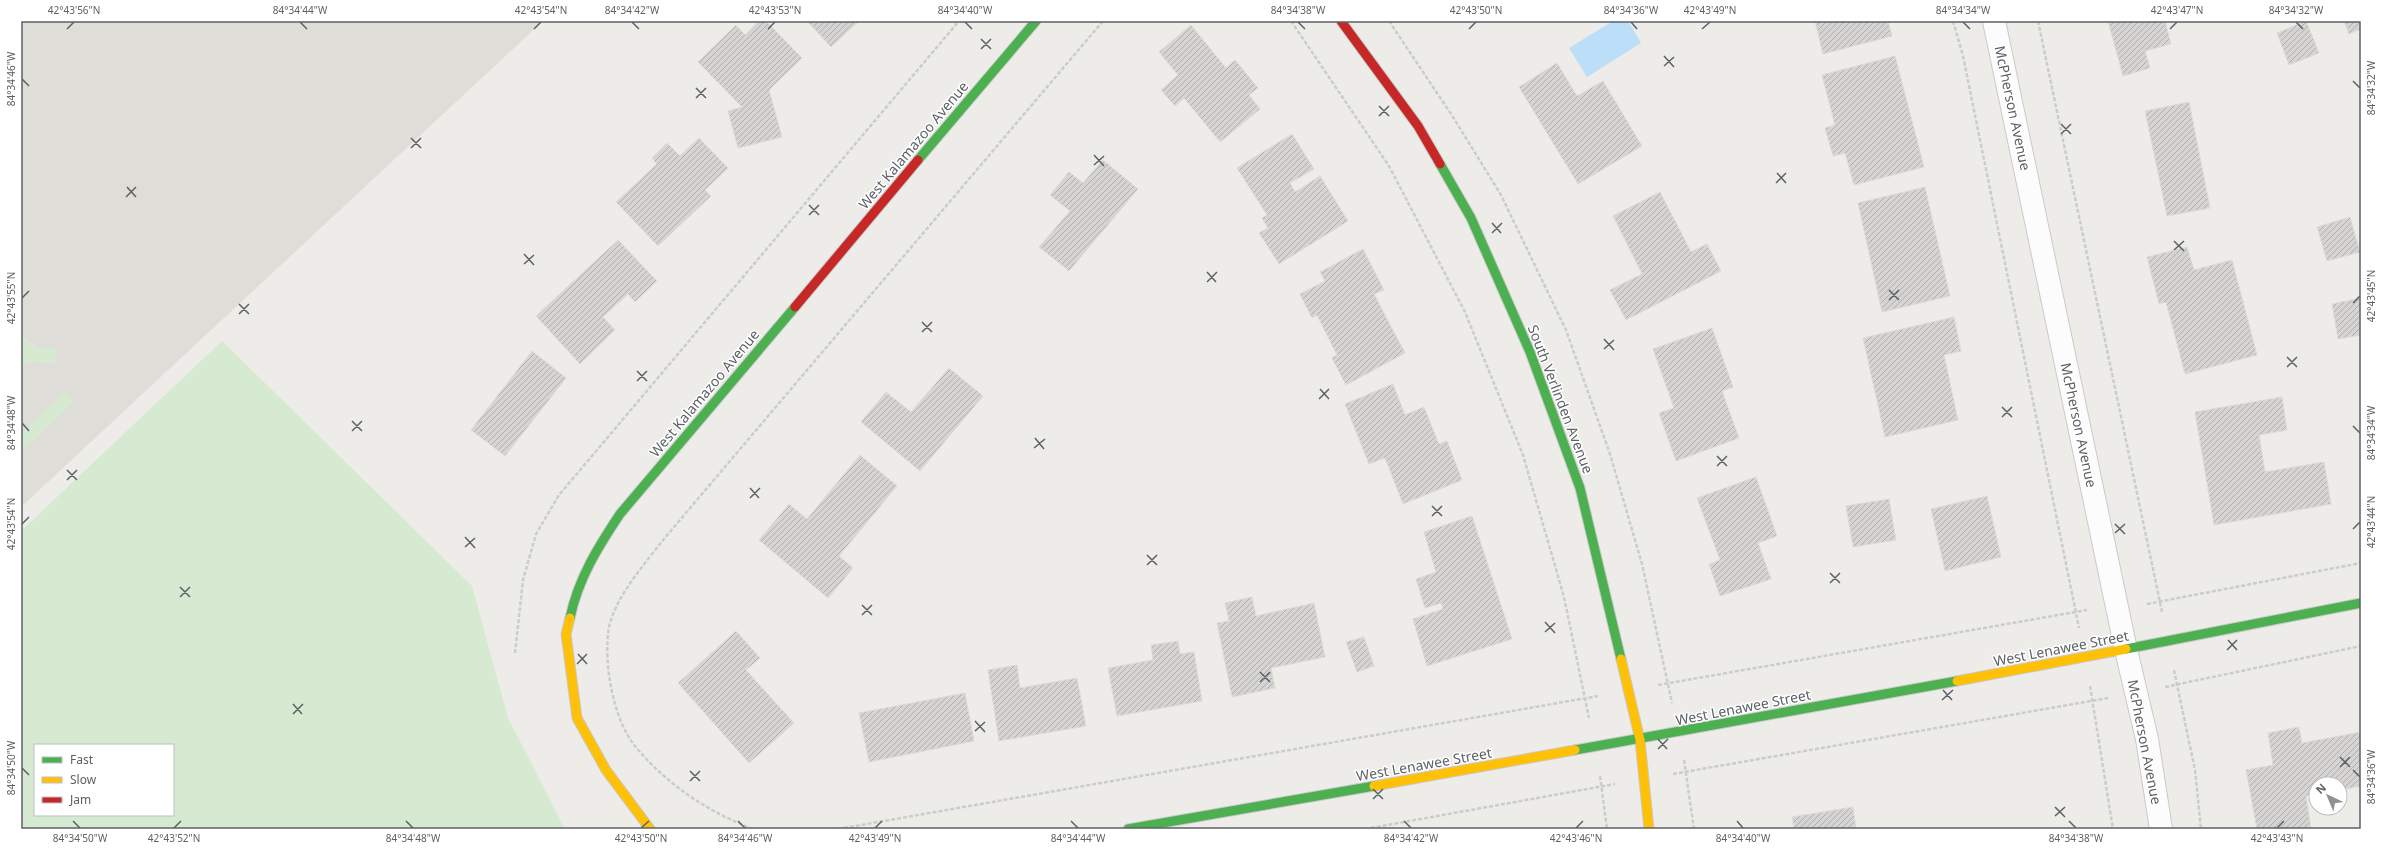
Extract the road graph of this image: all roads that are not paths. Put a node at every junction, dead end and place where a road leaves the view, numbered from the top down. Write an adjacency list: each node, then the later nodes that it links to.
1 (1036, 21): 7 (street, West Kalamazoo Avenue)
2 (1340, 21): 6 (street, South Verlinden Avenue)
3 (1994, 21): 5 (street, McPherson Avenue)
4 (2361, 603): 5 (street, West Lenawee Street)
5 (2126, 650): 6 (street, West Lenawee Street); 10 (street, McPherson Avenue)
6 (1640, 740): 8 (street, West Lenawee Street); 9 (street, South Verlinden Avenue)
7 (650, 829)
8 (1128, 829)
9 (1649, 829)
10 (2161, 829)

